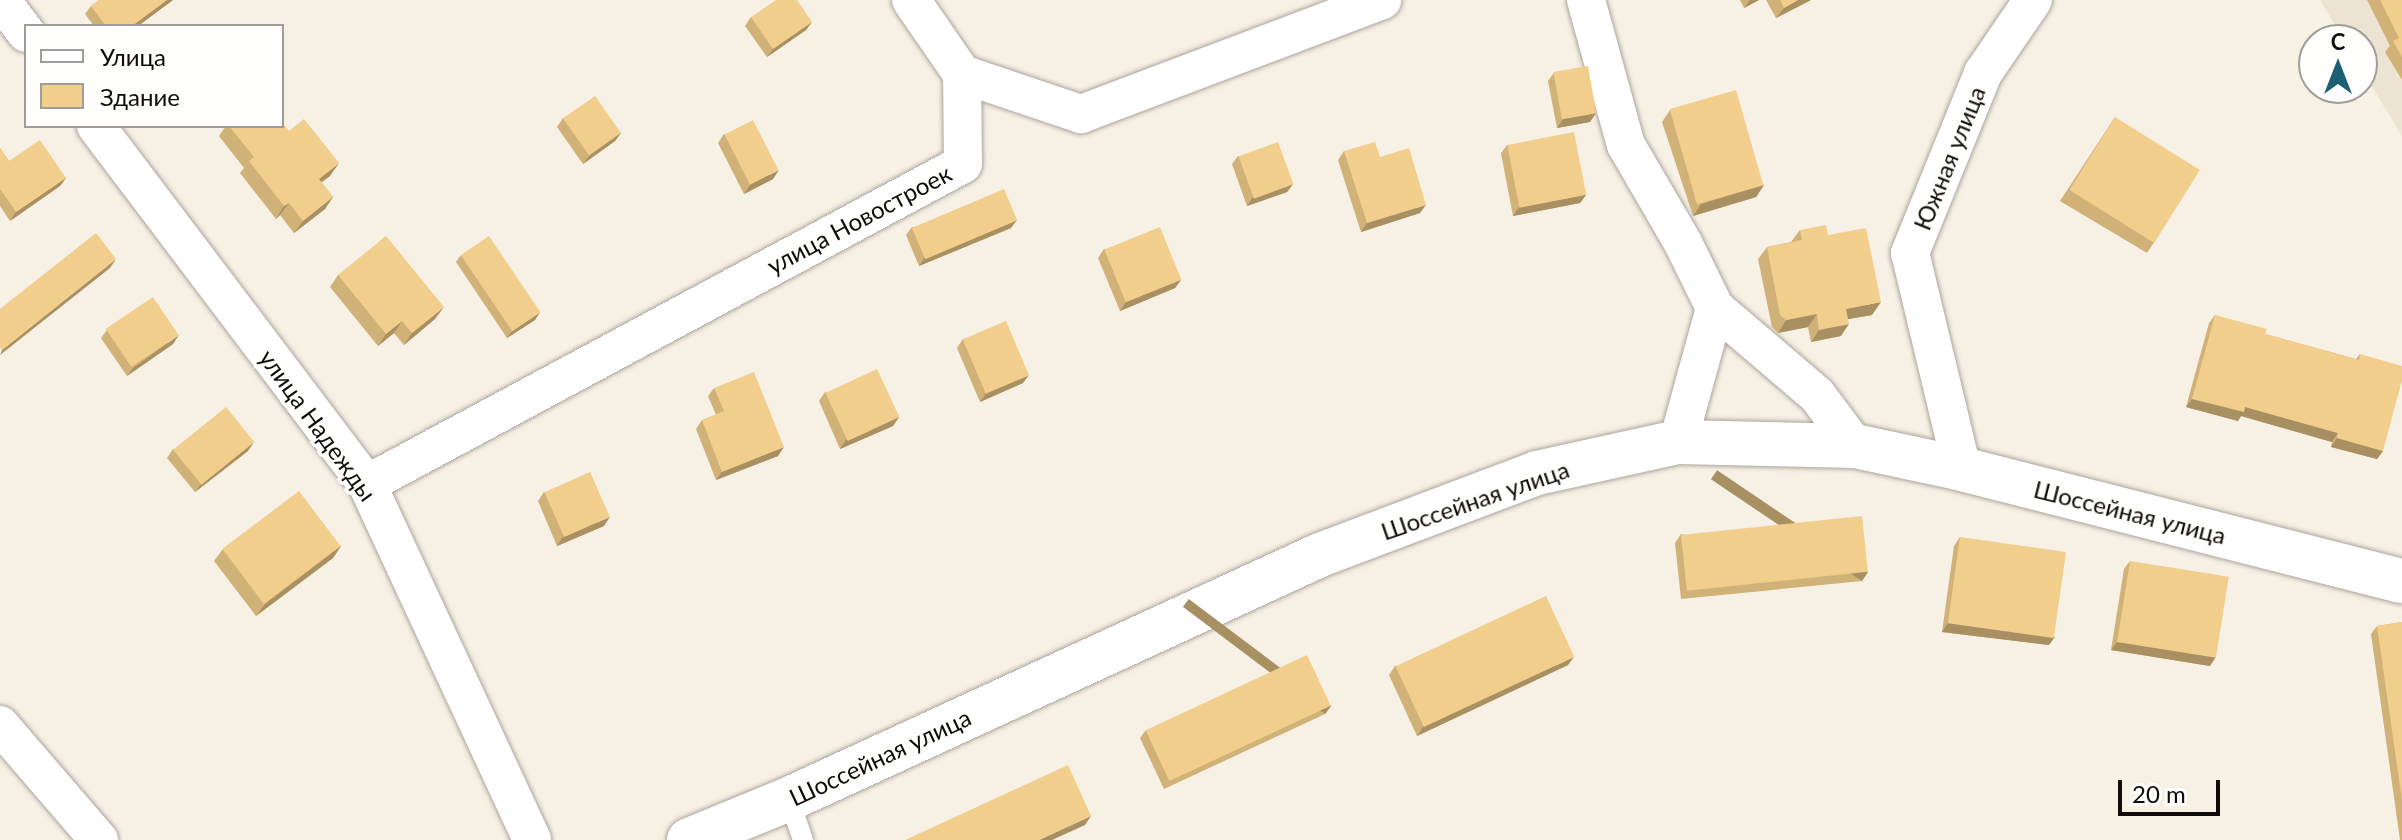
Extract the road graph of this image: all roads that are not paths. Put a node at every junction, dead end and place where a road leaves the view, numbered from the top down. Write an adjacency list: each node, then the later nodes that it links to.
1 (1, 0): 6 (street)
2 (911, 0): 7 (street)
3 (1382, 0): 7 (street)
4 (1586, 0): 9 (street)
5 (2033, 0): 12 (street, Южная улица)
6 (24, 30)
7 (962, 74): 13 (street, улица Новостроек)
8 (98, 128): 13 (street, улица Надежды)
9 (1715, 308): 10 (street); 11 (street)
10 (1678, 442): 11 (main road, Шоссейная улица); 16 (main road, Шоссейная улица)
11 (1855, 446): 12 (main road, Шоссейная улица)
12 (1962, 469): 14 (main road, Шоссейная улица)
13 (367, 484): 18 (street, улица Надежды)
14 (2402, 581)
15 (0, 725): 17 (street)
16 (789, 799): 19 (main road, Шоссейная улица); 20 (lane)
17 (99, 840)
18 (532, 840)
19 (689, 840)
20 (803, 840)

